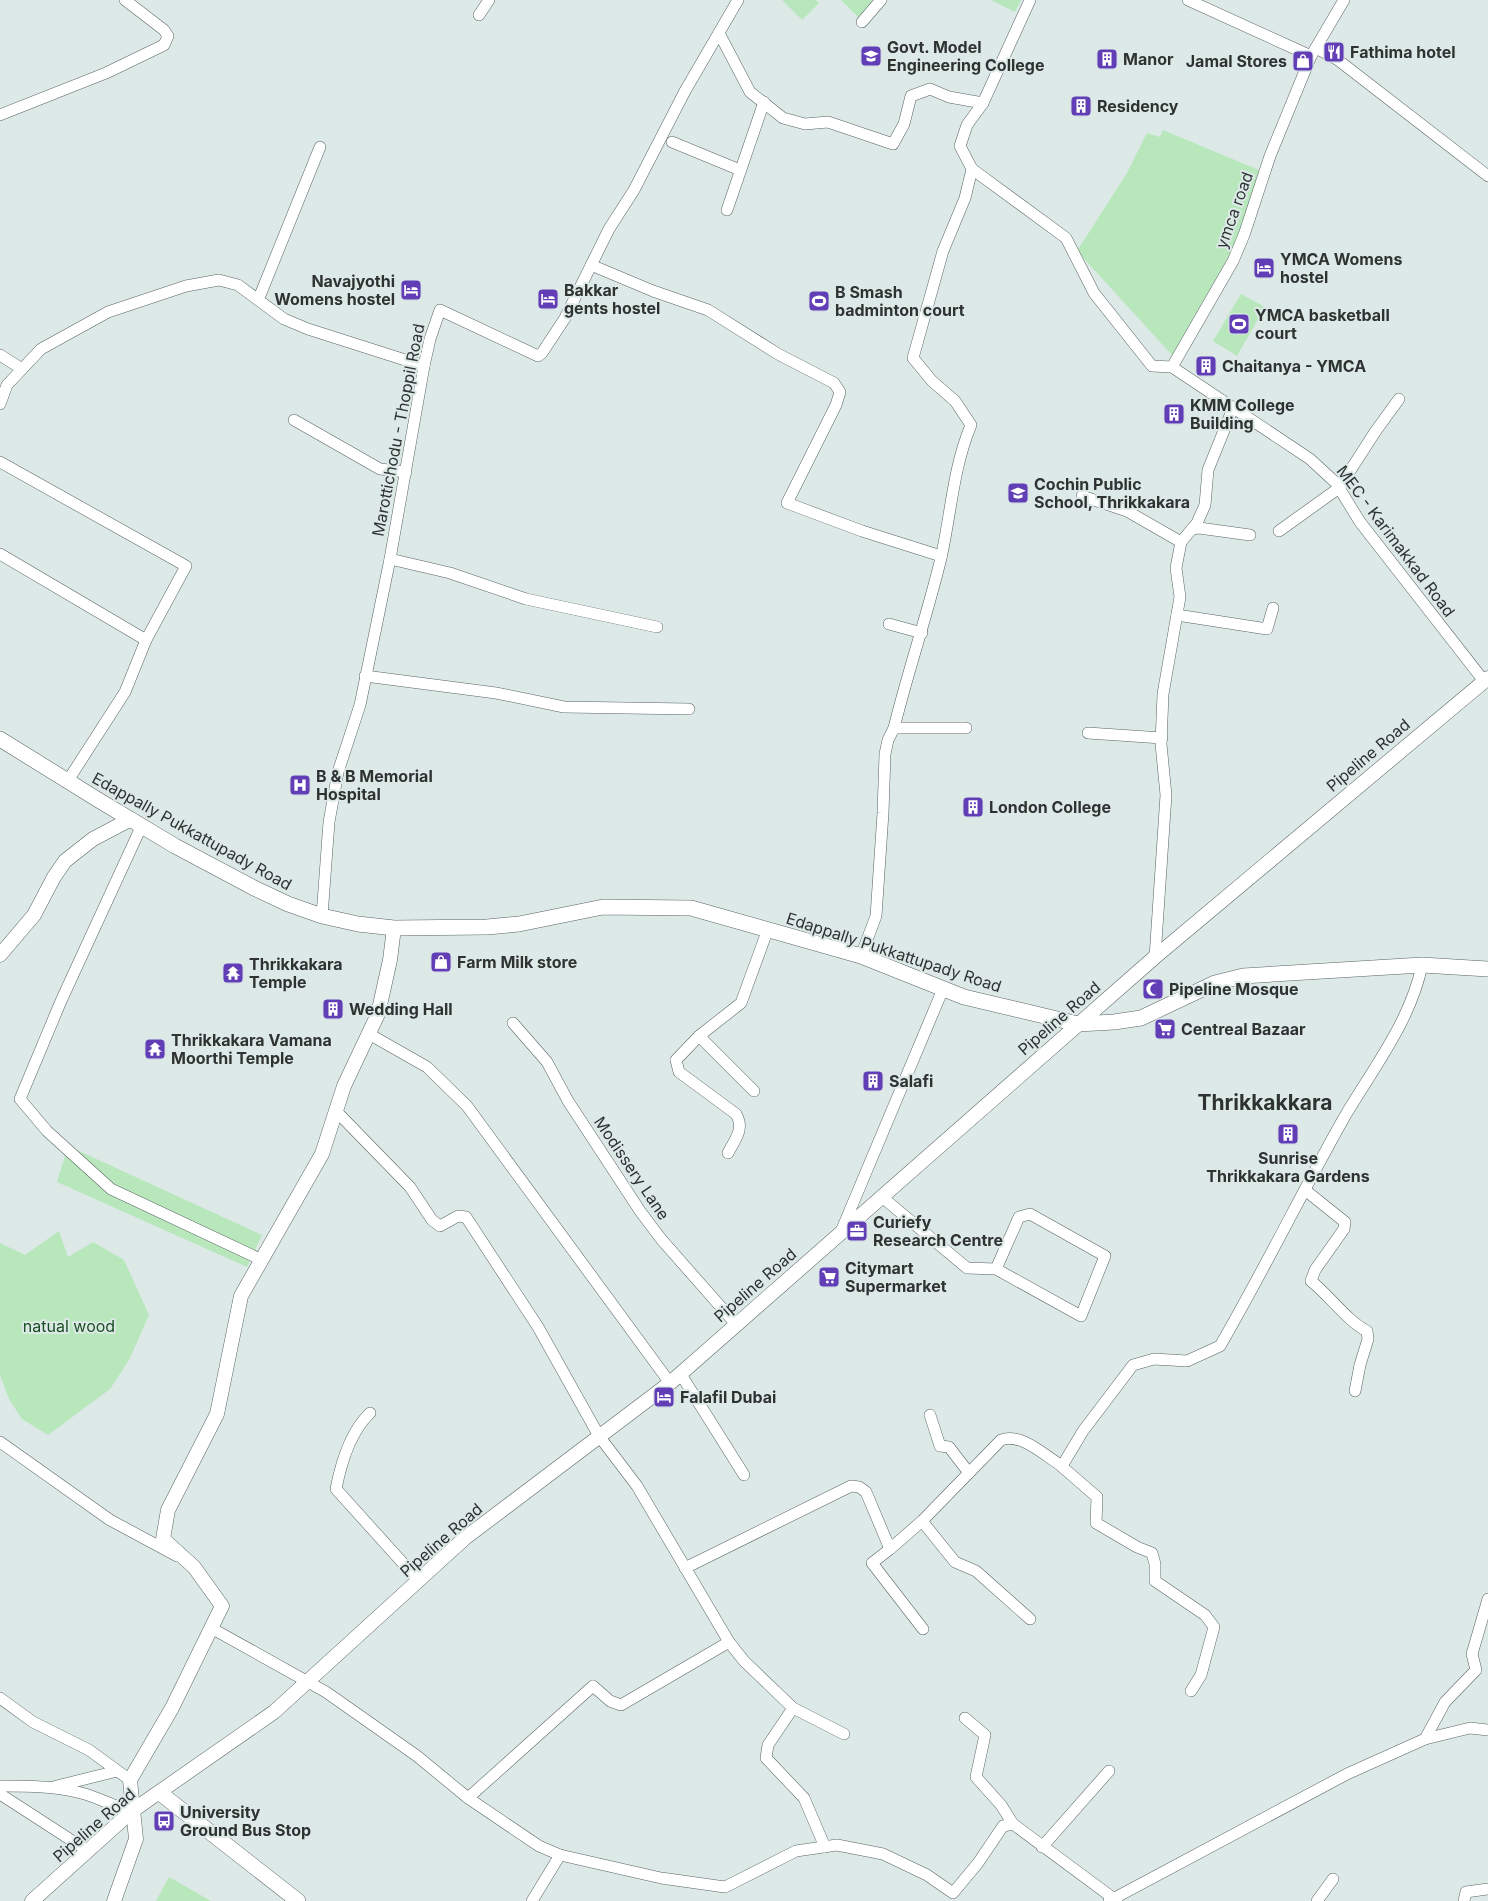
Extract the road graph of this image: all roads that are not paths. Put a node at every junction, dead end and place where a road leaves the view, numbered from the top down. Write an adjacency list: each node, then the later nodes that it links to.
1 (125, 0): 14 (street)
2 (489, 0): 8 (street)
3 (738, 0): 10 (street, Marottichodu - Thoppil Road)
4 (881, 0): 9 (street)
5 (1030, 0): 13 (street)
6 (1188, 0): 11 (street)
7 (1344, 0): 11 (street)
8 (479, 15)
9 (862, 22)
10 (719, 33): 12 (street); 21 (street, Marottichodu - Thoppil Road)
11 (1314, 52): 19 (street); 25 (street, ymca road)
12 (764, 102): 13 (street); 17 (street)
13 (983, 103): 18 (street)
14 (0, 115)
15 (672, 142): 17 (street)
16 (320, 147): 22 (street)
17 (740, 170): 20 (street)
18 (972, 170): 25 (street); 40 (street)
19 (1488, 176)
20 (727, 210)
21 (592, 265): 24 (street, Marottichodu - Thoppil Road); 40 (street)
22 (259, 298): 24 (street); 26 (street)
23 (0, 355): 26 (street)
24 (424, 366): 32 (street, Marottichodu - Thoppil Road)
25 (1172, 367): 29 (street, MEC - Karimakkad Road)
26 (22, 369): 28 (street)
27 (1399, 399): 33 (street)
28 (0, 404)
29 (1233, 408): 33 (street, MEC - Karimakkad Road); 35 (street)
30 (294, 420): 32 (street)
31 (0, 462): 47 (street)
32 (406, 472): 41 (street, Marottichodu - Thoppil Road)
33 (1339, 488): 36 (street); 49 (street, MEC - Karimakkad Road)
34 (1082, 496): 38 (street)
35 (1192, 529): 37 (street); 38 (street)
36 (1279, 531)
37 (1250, 535)
38 (1181, 542): 43 (street)
39 (0, 554): 47 (street)
40 (941, 556): 46 (street)
41 (390, 558): 45 (street); 48 (street, Marottichodu - Thoppil Road)
42 (1272, 608): 43 (street)
43 (1177, 615): 54 (street)
44 (889, 624): 46 (street)
45 (657, 627)
46 (922, 632): 51 (street)
47 (146, 640): 56 (street)
48 (365, 676): 50 (street); 58 (street, Marottichodu - Thoppil Road)
49 (1486, 680): 63 (street, Pipeline Road)
50 (689, 709)
51 (894, 728): 52 (street); 62 (street)
52 (966, 728)
53 (1088, 733): 54 (street)
54 (1162, 738): 63 (street)
55 (0, 739): 56 (main road, Edappally Pukkattupady Road)
56 (67, 782): 57 (main road, Edappally Pukkattupady Road)
57 (136, 822): 58 (main road, Edappally Pukkattupady Road); 61 (street); 77 (street)
58 (322, 916): 59 (main road, Edappally Pukkattupady Road)
59 (394, 928): 60 (main road, Edappally Pukkattupady Road); 69 (street)
60 (768, 929): 62 (main road, Edappally Pukkattupady Road); 70 (street)
61 (0, 955)
62 (861, 956): 66 (main road, Edappally Pukkattupady Road)
63 (1155, 957): 68 (street, Pipeline Road)
64 (1422, 965): 65 (main road, Edappally Pukkattupady Road); 68 (main road, Edappally Pukkattupady Road); 74 (street)
65 (1488, 969)
66 (943, 989): 68 (main road, Edappally Pukkattupady Road); 76 (street)
67 (514, 1023): 79 (street, Modissery Lane)
68 (1078, 1024): 75 (street, Pipeline Road)
69 (369, 1034): 72 (street); 80 (street)
70 (699, 1036): 71 (street); 73 (street)
71 (754, 1091)
72 (336, 1111): 77 (street); 84 (street)
73 (728, 1153)
74 (1304, 1190): 81 (street); 86 (street)
75 (882, 1197): 76 (street, Pipeline Road); 78 (street)
76 (839, 1235): 79 (street, Pipeline Road)
77 (262, 1260): 91 (street)
78 (996, 1269): 78 (street)
79 (735, 1324): 80 (street, Pipeline Road)
80 (675, 1378): 84 (street, Pipeline Road); 88 (street)
81 (1355, 1391)
82 (370, 1413): 93 (street)
83 (930, 1415): 87 (street)
84 (599, 1436): 92 (street); 93 (street, Pipeline Road)
85 (0, 1442): 91 (street)
86 (1060, 1465): 87 (street); 100 (street)
87 (969, 1473): 89 (street)
88 (744, 1475)
89 (922, 1522): 90 (street); 95 (street)
90 (890, 1549): 92 (street); 97 (street)
91 (190, 1563): 96 (street)
92 (684, 1568): 98 (street)
93 (419, 1582): 99 (street, Pipeline Road)
94 (1488, 1599): 106 (street)
95 (1030, 1619)
96 (213, 1629): 99 (street); 109 (street)
97 (923, 1629)
98 (729, 1642): 102 (street); 114 (street)
99 (308, 1681): 112 (street, Pipeline Road); 114 (street)
100 (1191, 1691)
101 (0, 1698): 108 (street)
102 (793, 1708): 105 (street); 117 (street)
103 (965, 1718): 116 (street)
104 (1488, 1730): 106 (street)
105 (844, 1734)
106 (1425, 1739): 123 (street)
107 (1109, 1770): 118 (street)
108 (117, 1771): 109 (street); 111 (street)
109 (130, 1780): 115 (street)
110 (0, 1786): 111 (street)
111 (47, 1788): 115 (street)
112 (160, 1793): 115 (street, Pipeline Road); 126 (main road)
113 (0, 1794): 119 (street)
114 (468, 1798): 120 (street)
115 (132, 1811): 119 (street, Pipeline Road); 125 (street)
116 (1013, 1824): 117 (street); 118 (street)
117 (825, 1847): 120 (street)
118 (1042, 1847): 123 (street)
119 (88, 1851): 124 (street, Pipeline Road)
120 (560, 1855): 127 (street)
121 (1333, 1879): 128 (street)
122 (1488, 1889): 129 (street)
123 (1113, 1900)
124 (32, 1901)
125 (114, 1901)
126 (298, 1901)
127 (532, 1901)
128 (1317, 1901)
129 (1464, 1901)

